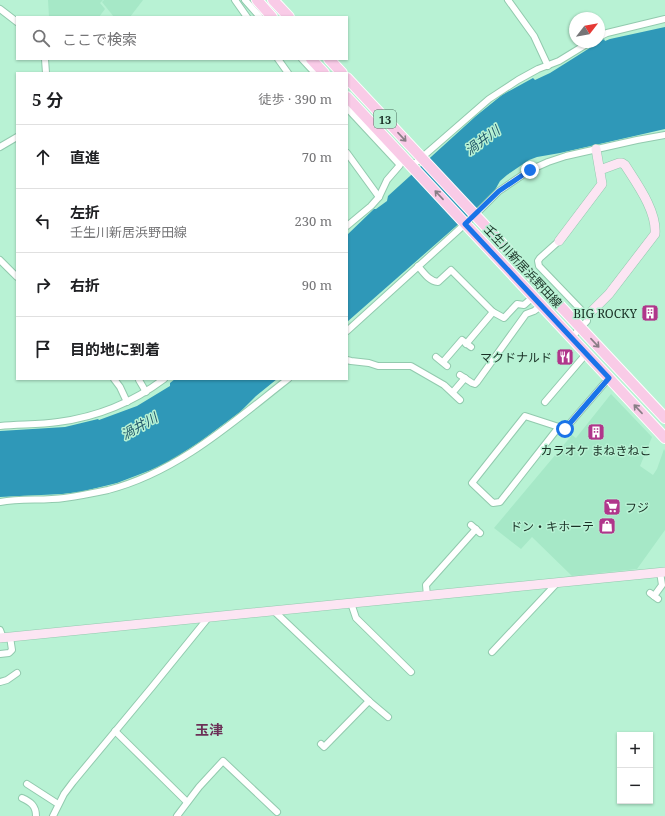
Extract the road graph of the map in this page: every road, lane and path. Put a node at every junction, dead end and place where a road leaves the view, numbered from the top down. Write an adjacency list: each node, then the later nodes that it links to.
1 (235, 0): 7 (street)
2 (244, 0): 8 (street)
3 (257, 0): 9 (main road)
4 (273, 0): 10 (main road)
5 (508, 0): 20 (street)
6 (0, 9): 12 (street)
7 (246, 16)
8 (259, 16)
9 (271, 16)
10 (288, 16)
11 (665, 19): 13 (street)
12 (16, 21)
13 (605, 34)
14 (580, 48): 20 (street)
15 (45, 60): 21 (street)
16 (279, 60): 22 (street)
17 (303, 60): 23 (street)
18 (312, 60): 24 (main road)
19 (330, 60): 25 (main road)
20 (548, 66): 34 (street)
21 (46, 72)
22 (287, 72)
23 (314, 72)
24 (323, 72)
25 (341, 72)
26 (348, 79): 34 (main road, 壬生川新居浜野田線 / 13, one-way to 34)
27 (348, 99): 35 (main road, 壬生川新居浜野田線 / 13)
28 (348, 109): 37 (street)
29 (665, 135): 32 (street)
30 (16, 138): 31 (street)
31 (0, 147)
32 (596, 149): 36 (street); 38 (street)
33 (348, 154): 37 (street)
34 (423, 159): 35 (street); 38 (main road, 壬生川新居浜野田線 / 13)
35 (413, 167): 39 (main road, 壬生川新居浜野田線 / 13, one-way to 35)
36 (600, 170): 41 (street); 48 (street)
37 (379, 197): 40 (street)
38 (474, 214): 39 (street); 49 (main road, 壬生川新居浜野田線 / 13)
39 (464, 223): 43 (street); 45 (main road, 壬生川新居浜野田線 / 13)
40 (348, 225)
41 (559, 241): 48 (street)
42 (0, 260): 44 (street)
43 (418, 266): 47 (street); 50 (street)
44 (16, 276)
45 (533, 297): 46 (main road, 壬生川新居浜野田線 / 13); 47 (street)
46 (541, 306): 51 (main road, 壬生川新居浜野田線 / 13); 61 (street)
47 (493, 312): 53 (street)
48 (587, 316): 49 (street)
49 (581, 328): 51 (street); 65 (main road, 壬生川新居浜野田線 / 13, one-way to 65)
50 (348, 330)
51 (571, 338): 52 (main road, 壬生川新居浜野田線 / 13)
52 (586, 354): 55 (main road, 壬生川新居浜野田線 / 13); 64 (street)
53 (436, 357)
54 (348, 360): 61 (street)
55 (609, 378): 67 (street); 68 (main road, 壬生川新居浜野田線 / 13, one-way to 55)
56 (115, 380): 63 (street)
57 (139, 380): 60 (street)
58 (163, 380): 60 (street)
59 (287, 380): 69 (street)
60 (146, 392): 63 (street)
61 (454, 392): 62 (street)
62 (460, 400)
63 (127, 402): 66 (street)
64 (545, 402)
65 (665, 418)
66 (0, 426)
67 (558, 428): 67 (street)
68 (665, 438)
69 (0, 502)
70 (476, 529): 73 (street)
71 (663, 572): 72 (street); 74 (street)
72 (557, 583): 73 (street); 79 (street)
73 (427, 596): 75 (street)
74 (654, 596)
75 (351, 603): 76 (street); 81 (street)
76 (274, 611): 77 (street); 84 (street)
77 (208, 618): 78 (street); 86 (street)
78 (4, 636): 80 (street)
79 (492, 652)
80 (0, 654)
81 (411, 672)
82 (17, 673): 83 (street)
83 (0, 682)
84 (369, 701): 85 (street); 87 (street)
85 (388, 716)
86 (115, 731): 90 (street); 91 (street)
87 (321, 744)
88 (27, 784): 91 (street)
89 (22, 798): 93 (street)
90 (187, 802): 92 (street); 95 (street)
91 (58, 804): 94 (street)
92 (277, 812)
93 (36, 816)
94 (53, 816)
95 (177, 816)

